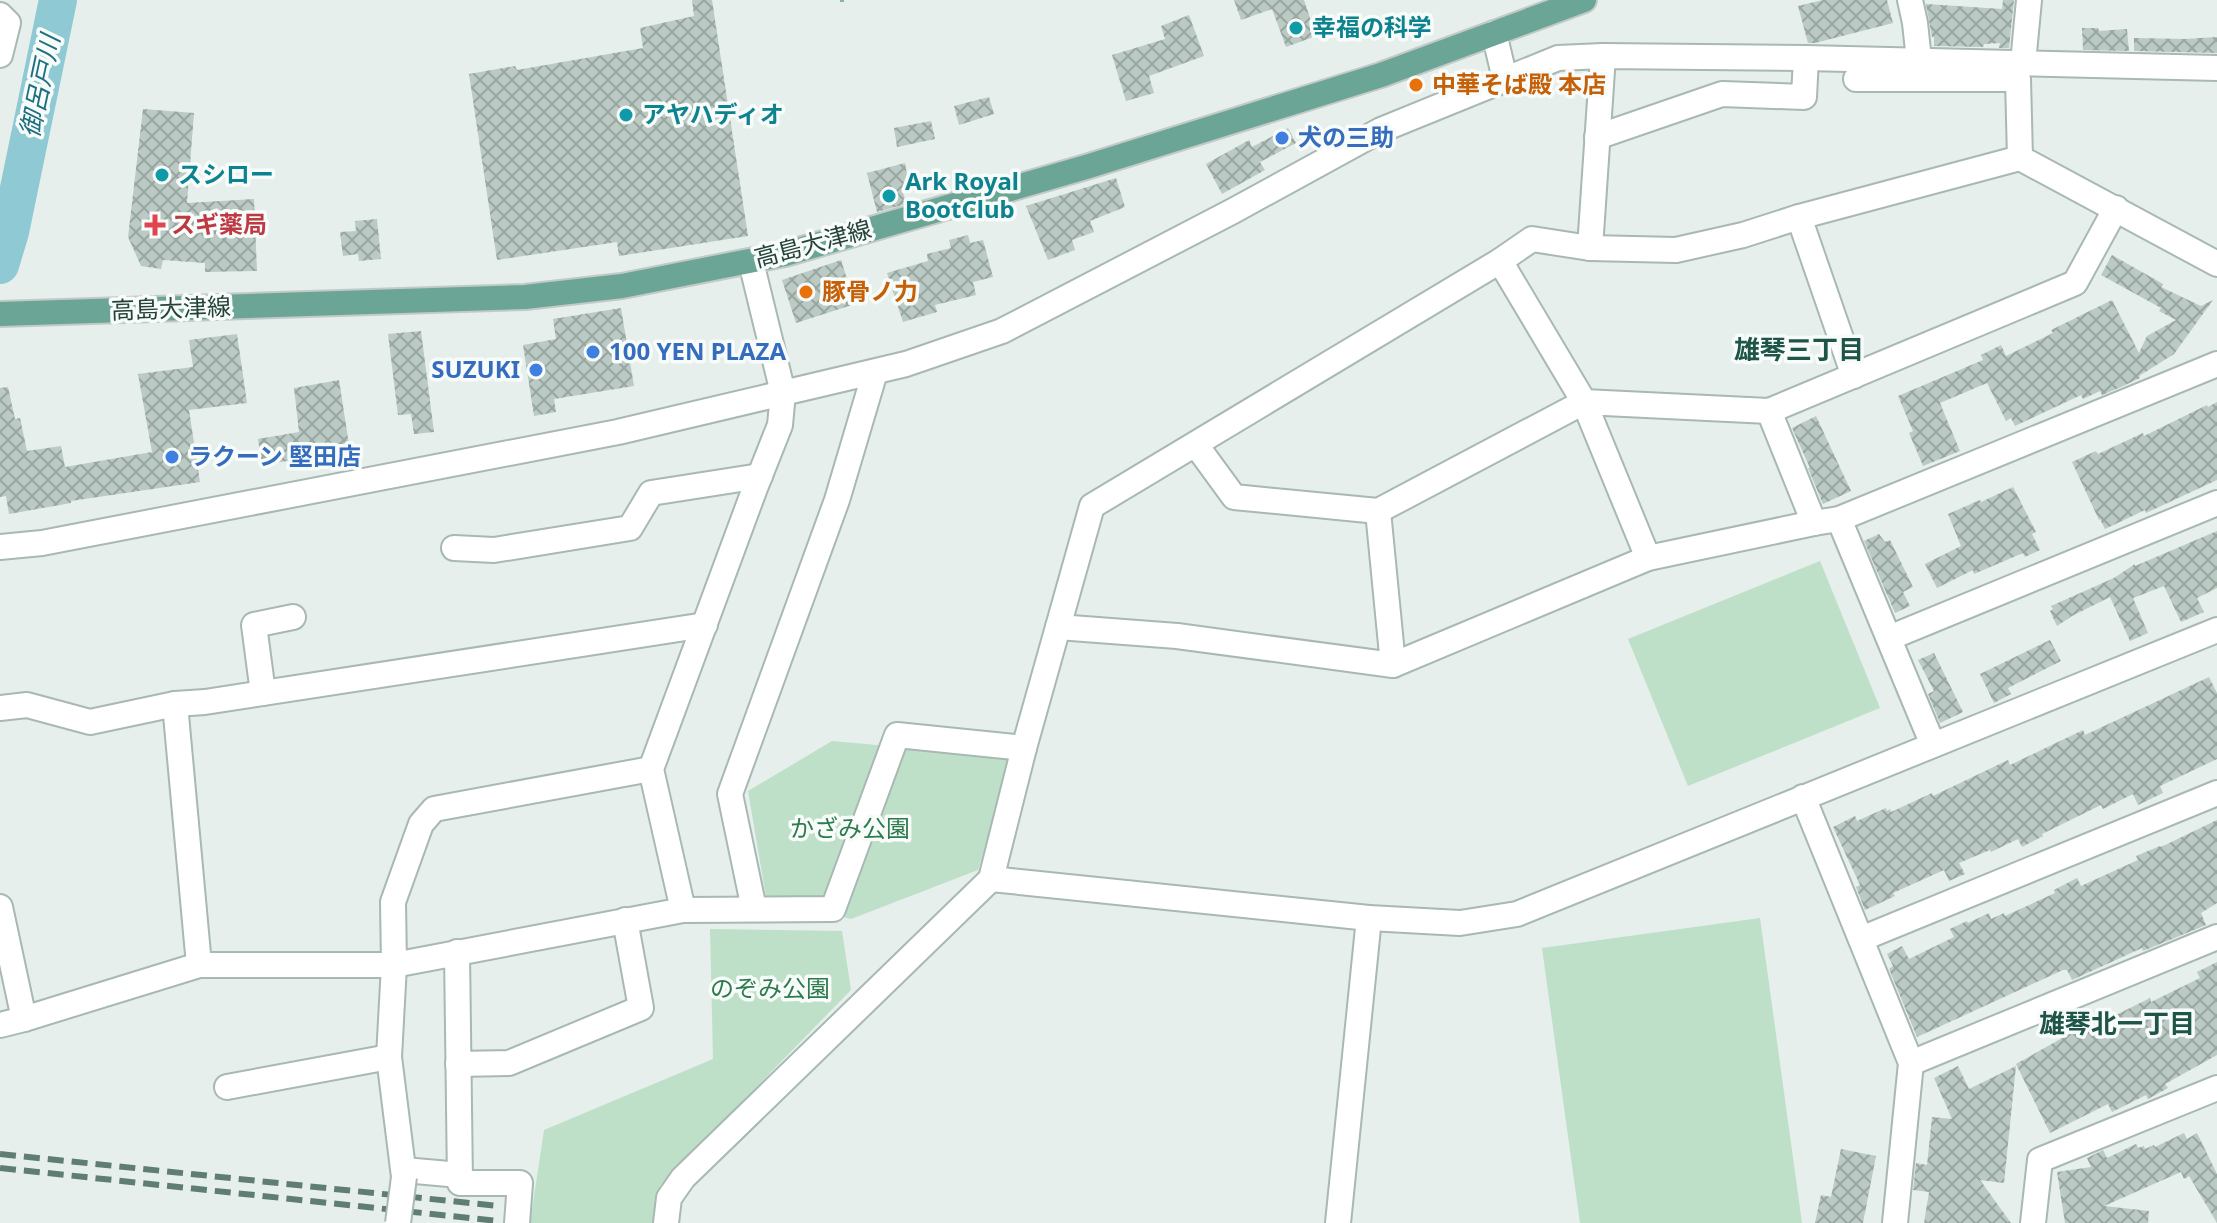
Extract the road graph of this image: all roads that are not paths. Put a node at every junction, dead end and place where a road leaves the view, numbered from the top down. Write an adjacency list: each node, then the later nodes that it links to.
1 (1584, 0): 5 (main road, 高島大津線)
2 (1910, 0): 9 (street)
3 (2029, 0): 10 (street)
4 (0, 15): 6 (street)
5 (1494, 33): 12 (street); 20 (main road, 高島大津線)
6 (0, 55)
7 (1603, 56): 8 (street); 12 (street); 14 (street)
8 (1806, 58): 9 (street); 14 (street)
9 (1919, 60): 10 (street)
10 (2010, 68): 11 (street); 13 (street); 15 (street)
11 (2217, 68)
12 (1505, 79): 24 (street)
13 (1856, 79)
14 (1597, 137): 18 (street)
15 (2020, 158): 16 (street); 17 (street)
16 (2116, 208): 21 (street); 25 (street)
17 (1799, 217): 18 (street); 25 (street)
18 (1590, 248): 19 (street)
19 (1500, 261): 27 (street); 29 (street)
20 (751, 262): 22 (main road, 高島大津線); 26 (street)
21 (2217, 264)
22 (5, 314)
23 (2217, 364): 33 (street)
24 (875, 372): 26 (street); 54 (street)
25 (1854, 376): 28 (street)
26 (783, 393): 30 (street); 35 (street)
27 (1584, 402): 28 (street); 32 (street); 37 (street)
28 (1769, 411): 34 (street)
29 (1196, 445): 32 (street); 40 (street)
30 (760, 476): 36 (street); 39 (street)
31 (2217, 503): 42 (street)
32 (1378, 511): 43 (street)
33 (1839, 519): 34 (street); 42 (street)
34 (1814, 523): 37 (street)
35 (0, 547)
36 (454, 548)
37 (1648, 558): 43 (street)
38 (293, 617): 44 (street)
39 (705, 625): 44 (street); 49 (street)
40 (1058, 627): 43 (street); 48 (street)
41 (2217, 630): 47 (street)
42 (1889, 638): 47 (street)
43 (1393, 665)
44 (263, 693): 45 (street)
45 (175, 704): 46 (street); 61 (street)
46 (0, 708)
47 (1933, 745): 51 (street)
48 (1024, 748): 52 (street); 54 (street)
49 (651, 769): 55 (street); 62 (street)
50 (2217, 793): 59 (street)
51 (1803, 797): 56 (street); 59 (street)
52 (991, 879): 56 (street); 73 (street)
53 (0, 907): 63 (street)
54 (754, 909): 55 (street)
55 (683, 910): 57 (street)
56 (1369, 918): 74 (street)
57 (625, 920): 60 (street); 66 (street)
58 (2217, 937): 65 (street)
59 (1861, 939): 65 (street)
60 (457, 952): 62 (street); 66 (street)
61 (199, 965): 62 (street); 63 (street)
62 (394, 965): 64 (street)
63 (12, 1022)
64 (389, 1057): 67 (street); 69 (street)
65 (1911, 1063): 75 (street)
66 (458, 1064): 70 (street)
67 (227, 1087)
68 (2217, 1088): 76 (street)
69 (404, 1173): 70 (street); 71 (street, bridge)
70 (460, 1175): 72 (street)
71 (398, 1223)
72 (517, 1223)
73 (666, 1223)
74 (1338, 1223)
75 (1895, 1223)
76 (2033, 1223)

